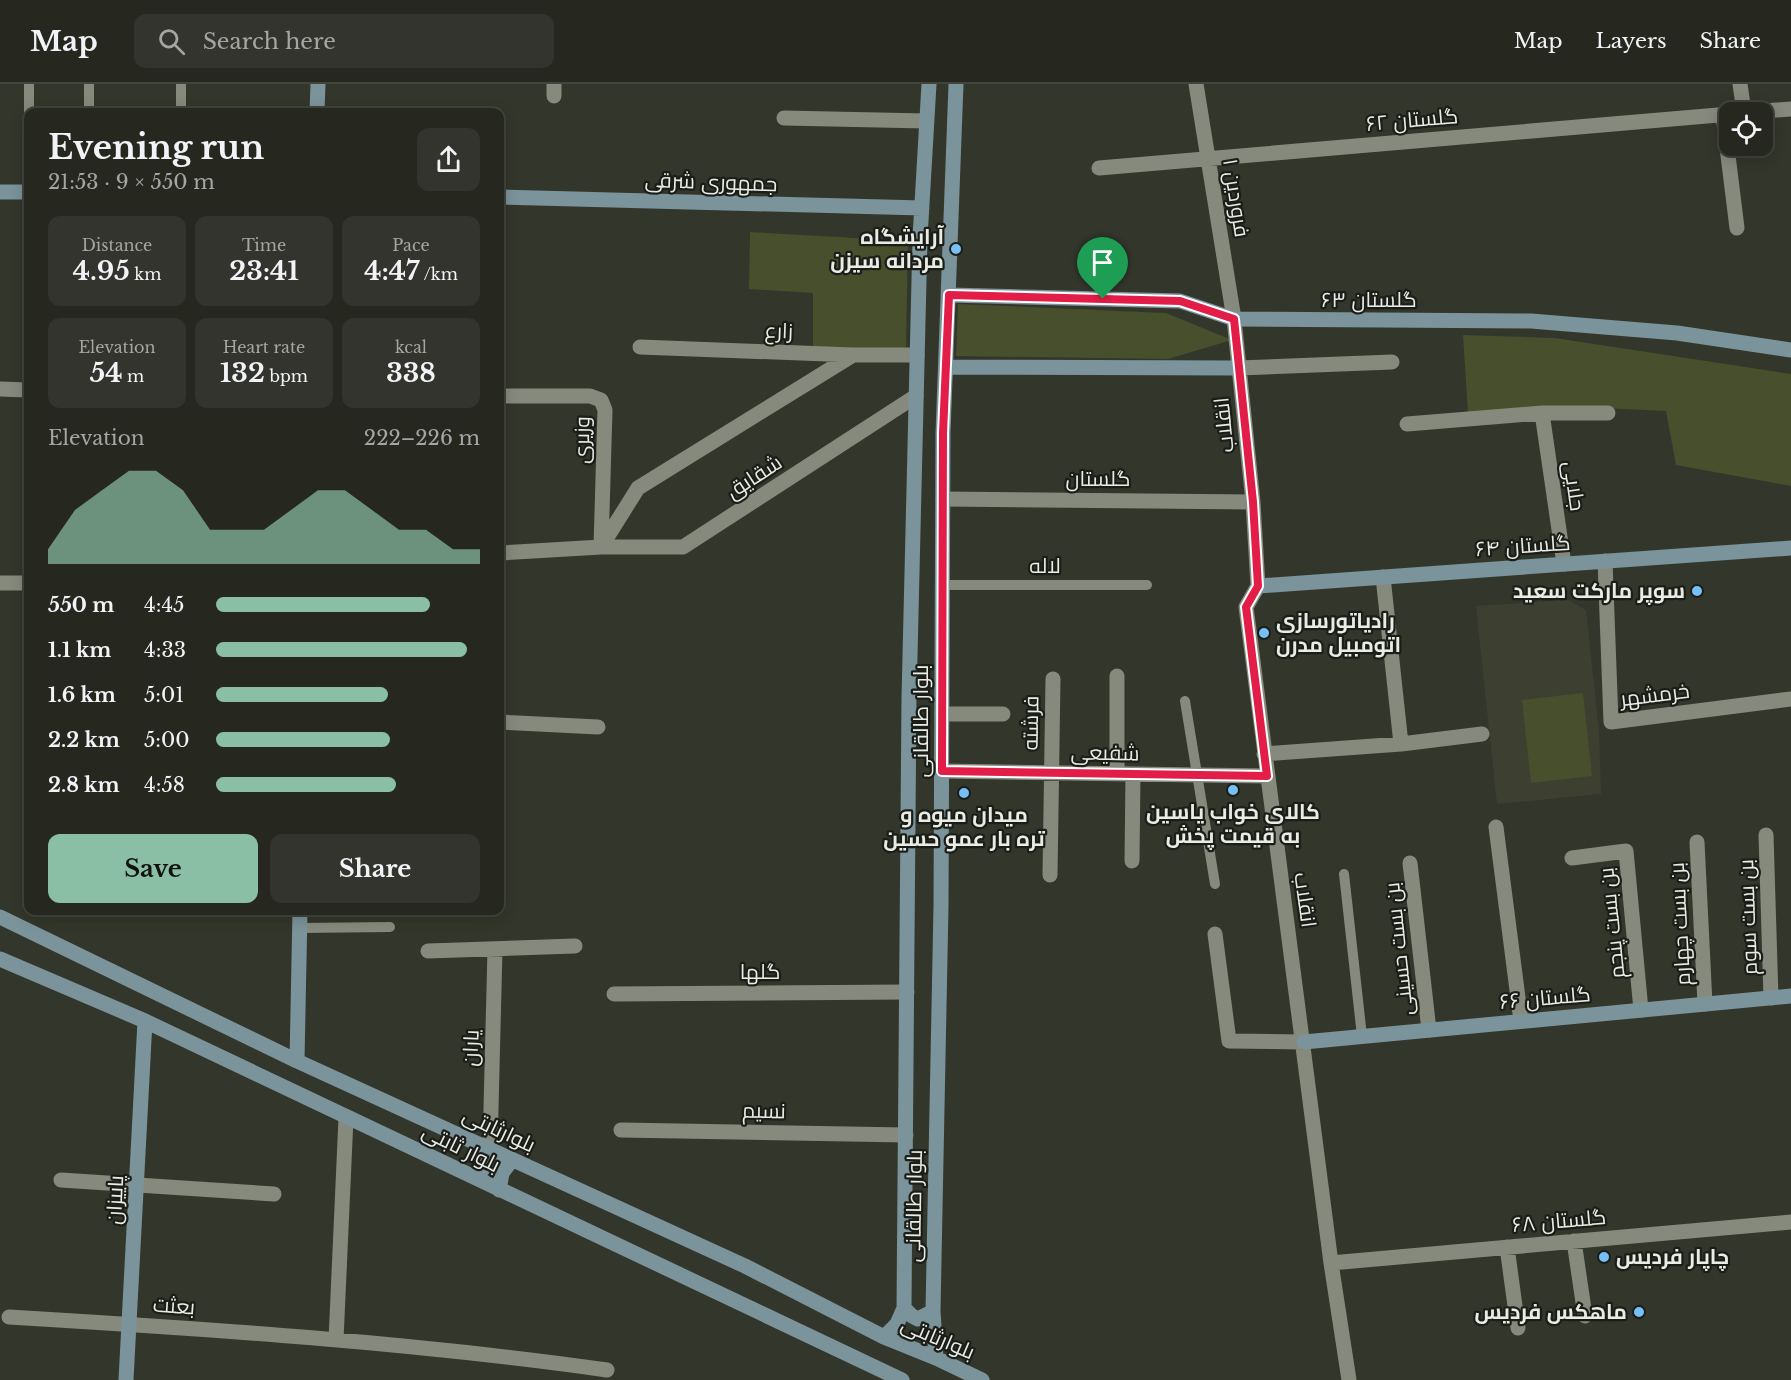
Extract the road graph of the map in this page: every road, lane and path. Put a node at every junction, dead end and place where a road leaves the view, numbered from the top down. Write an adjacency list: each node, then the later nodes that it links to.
1 (29, 84): 10 (lane)
2 (89, 84): 11 (lane)
3 (181, 84): 12 (lane)
4 (318, 84): 13 (main road)
5 (929, 84): 18 (main road, بلوار طالقانی)
6 (956, 84): 27 (main road, بلوار طالقانی)
7 (1196, 84): 20 (street, فروردین ۱)
8 (1740, 84): 9 (street)
9 (1743, 102)
10 (29, 108)
11 (89, 108)
12 (181, 108)
13 (317, 108)
14 (1791, 109): 15 (street)
15 (1773, 110)
16 (1719, 116): 20 (street, گلستان ۶۲)
17 (784, 118): 18 (street)
18 (926, 121): 25 (main road, بلوار طالقانی)
19 (1730, 156): 26 (street)
20 (1208, 159): 21 (street, گلستان ۶۲); 28 (street, فروردین ۱)
21 (1099, 168)
22 (0, 192): 23 (main road)
23 (24, 192)
24 (504, 197): 25 (main road, جمهوری شرقی)
25 (922, 208): 32 (main road, بلوار طالقانی)
26 (1737, 228)
27 (949, 295): 28 (main road, گلستان ۶۳); 34 (main road, بلوار طالقانی)
28 (1234, 319): 30 (main road, گلستان ۶۳); 35 (street, انقلاب)
29 (639, 346): 31 (street, زارع)
30 (1791, 350)
31 (853, 355): 32 (street, زارع); 45 (street)
32 (917, 355): 39 (main road, بلوار طالقانی)
33 (1392, 362): 35 (street)
34 (946, 367): 35 (main road); 43 (main road, بلوار طالقانی)
35 (1239, 368): 44 (street, انقلاب)
36 (0, 389): 37 (street)
37 (24, 390)
38 (504, 396): 45 (street, وزیری)
39 (916, 396): 45 (street, شقایق); 91 (main road, بلوار طالقانی)
40 (1542, 413): 41 (street); 42 (street); 49 (street, جلایی)
41 (1608, 413)
42 (1407, 424)
43 (943, 499): 44 (street, گلستان); 53 (main road, بلوار طالقانی)
44 (1253, 502): 55 (street, انقلاب)
45 (601, 547): 47 (street, شقایق)
46 (1791, 548): 48 (main road, گلستان ۶۴)
47 (504, 553)
48 (1605, 561): 49 (main road, گلستان ۶۴); 58 (street, خرمشهر)
49 (1564, 564): 50 (main road, گلستان ۶۴)
50 (1383, 577): 55 (main road, گلستان ۶۴); 65 (street)
51 (24, 582): 52 (street)
52 (0, 583)
53 (942, 585): 54 (lane, لاله); 60 (main road, بلوار طالقانی)
54 (1147, 585)
55 (1258, 586): 66 (street, انقلاب)
56 (1117, 676): 69 (street)
57 (1053, 679): 68 (street, فرشته)
58 (1791, 699)
59 (1185, 701): 71 (lane)
60 (942, 714): 61 (street); 67 (main road, بلوار طالقانی)
61 (1003, 714)
62 (504, 722): 63 (street)
63 (598, 727)
64 (1482, 734): 65 (street)
65 (1401, 744): 66 (street)
66 (1264, 754): 72 (street, انقلاب)
67 (942, 771): 68 (street, شفیعی); 118 (main road, بلوار طالقانی)
68 (1052, 773): 69 (street, شفیعی); 80 (street, فرشته)
69 (1117, 774): 70 (street, شفیعی)
70 (1133, 774): 71 (street, شفیعی); 77 (street)
71 (1197, 775): 72 (street, شفیعی); 81 (lane)
72 (1267, 776): 101 (street, انقلاب)
73 (1496, 827): 98 (street)
74 (1766, 835): 94 (street, بن بست سوم)
75 (1697, 842): 95 (street, بن بست چهارم)
76 (1572, 858): 96 (street, بن بست پنجم)
77 (1132, 861)
78 (1410, 863): 99 (street, بن بست حسینی)
79 (1344, 874): 100 (lane)
80 (1050, 875)
81 (1215, 884)
82 (300, 915): 85 (main road)
83 (0, 917): 102 (main road, بلوارثابتی)
84 (390, 927): 85 (lane)
85 (300, 928): 102 (main road)
86 (1215, 934): 101 (street)
87 (575, 946): 88 (street)
88 (495, 949): 89 (street); 106 (street, یاران)
89 (428, 951)
90 (0, 959): 97 (main road, بلوار ثابتی)
91 (907, 992): 92 (street, گلها); 105 (main road, بلوار طالقانی)
92 (614, 994)
93 (1791, 996): 94 (main road, گلستان ۶۶)
94 (1772, 998): 95 (main road, گلستان ۶۶)
95 (1705, 1004): 96 (main road, گلستان ۶۶)
96 (1641, 1010): 98 (main road, گلستان ۶۶)
97 (145, 1021): 103 (main road, بلوار ثابتی); 110 (main road, پاییزان)
98 (1521, 1021): 99 (main road, گلستان ۶۶)
99 (1429, 1030): 100 (main road, گلستان ۶۶)
100 (1362, 1036): 101 (main road, گلستان ۶۶)
101 (1304, 1041): 116 (street, انقلاب)
102 (297, 1061): 106 (main road, بلوارثابتی)
103 (346, 1118): 108 (main road, بلوار ثابتی); 124 (street)
104 (621, 1130): 105 (street, نسیم)
105 (906, 1135): 117 (main road, بلوار طالقانی)
106 (490, 1149): 107 (main road, بلوارثابتی); 108 (main road)
107 (512, 1160): 111 (main road); 123 (main road, بلوارثابتی)
108 (473, 1176): 111 (main road, بلوار ثابتی)
109 (61, 1180): 110 (street)
110 (137, 1185): 112 (street); 121 (main road, پاییزان)
111 (499, 1190): 128 (main road, بلوار ثابتی)
112 (274, 1194)
113 (1791, 1222): 114 (street, گلستان ۶۸)
114 (1574, 1241): 115 (street, گلستان ۶۸); 119 (street)
115 (1507, 1247): 116 (street, گلستان ۶۸); 122 (street)
116 (1331, 1263): 130 (street, انقلاب)
117 (904, 1308): 118 (main road); 123 (main road)
118 (933, 1311): 125 (main road, بلوار طالقانی)
119 (1585, 1316)
120 (9, 1317): 121 (street, بعثت)
121 (130, 1324): 124 (street, بعثت); 127 (main road, پاییزان)
122 (1518, 1328)
123 (884, 1337): 125 (main road, بلوارثابتی)
124 (336, 1340): 126 (street, بعثت)
125 (936, 1358): 129 (main road, بلوارثابتی)
126 (607, 1370)
127 (126, 1380)
128 (902, 1380)
129 (982, 1380)
130 (1349, 1380)

